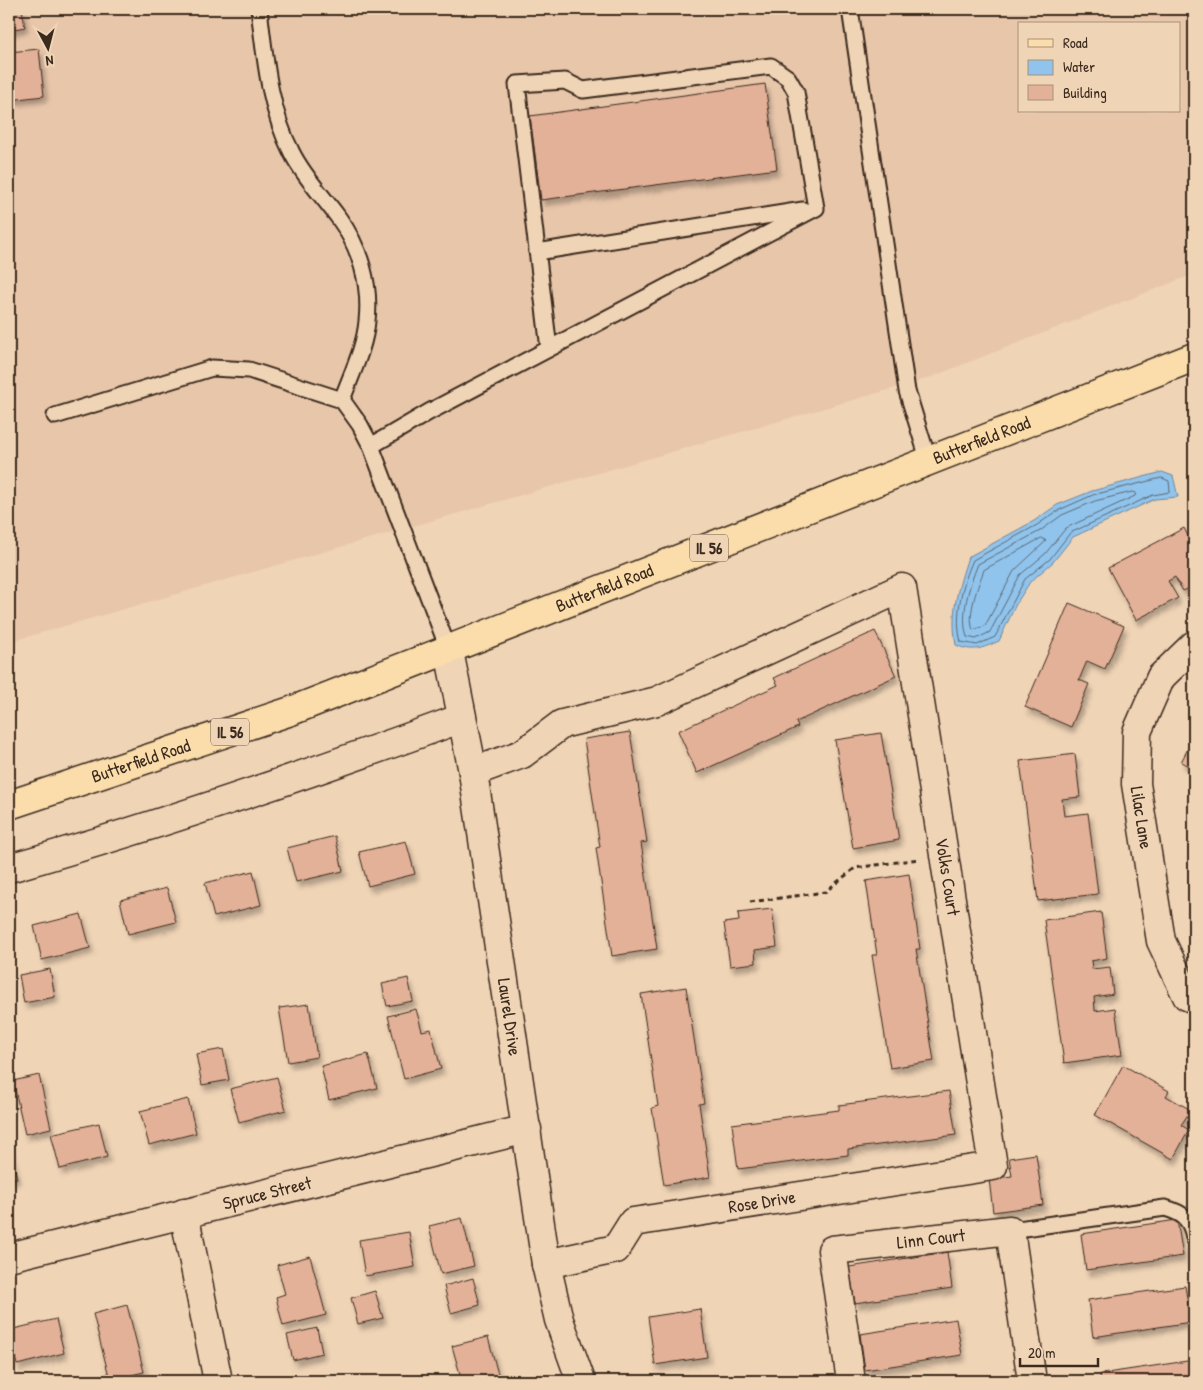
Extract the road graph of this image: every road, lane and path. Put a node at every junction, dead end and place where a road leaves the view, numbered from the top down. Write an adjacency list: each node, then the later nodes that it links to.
1 (259, 9): 7 (lane)
2 (850, 9): 10 (lane)
3 (816, 208): 4 (lane); 4 (lane); 5 (lane)
4 (537, 252): 5 (lane)
5 (549, 349): 9 (lane)
6 (1194, 357): 10 (main road, Butterfield Road / IL 56)
7 (342, 400): 8 (lane); 9 (lane)
8 (55, 416)
9 (371, 446): 12 (lane)
10 (929, 462): 12 (main road, Butterfield Road / IL 56)
11 (1194, 645): 19 (street, Lilac Lane)
12 (449, 651): 13 (street, Laurel Drive); 15 (main road, Butterfield Road / IL 56)
13 (462, 718): 14 (street, Laurel Drive); 17 (street)
14 (473, 772): 20 (street, Laurel Drive); 21 (street, Volks Court)
15 (9, 805)
16 (919, 859): 18 (path)
17 (9, 868)
18 (750, 902)
19 (1194, 999)
20 (527, 1128): 22 (street, Spruce Street); 26 (street, Laurel Drive)
21 (993, 1166): 26 (street, Rose Drive)
22 (184, 1213): 25 (street, Spruce Street); 27 (street)
23 (1010, 1230): 24 (lane); 29 (street, Linn Court); 30 (street)
24 (1194, 1238)
25 (9, 1257)
26 (546, 1264): 28 (street, Laurel Drive)
27 (218, 1381)
28 (581, 1381)
29 (851, 1381)
30 (1032, 1381)

